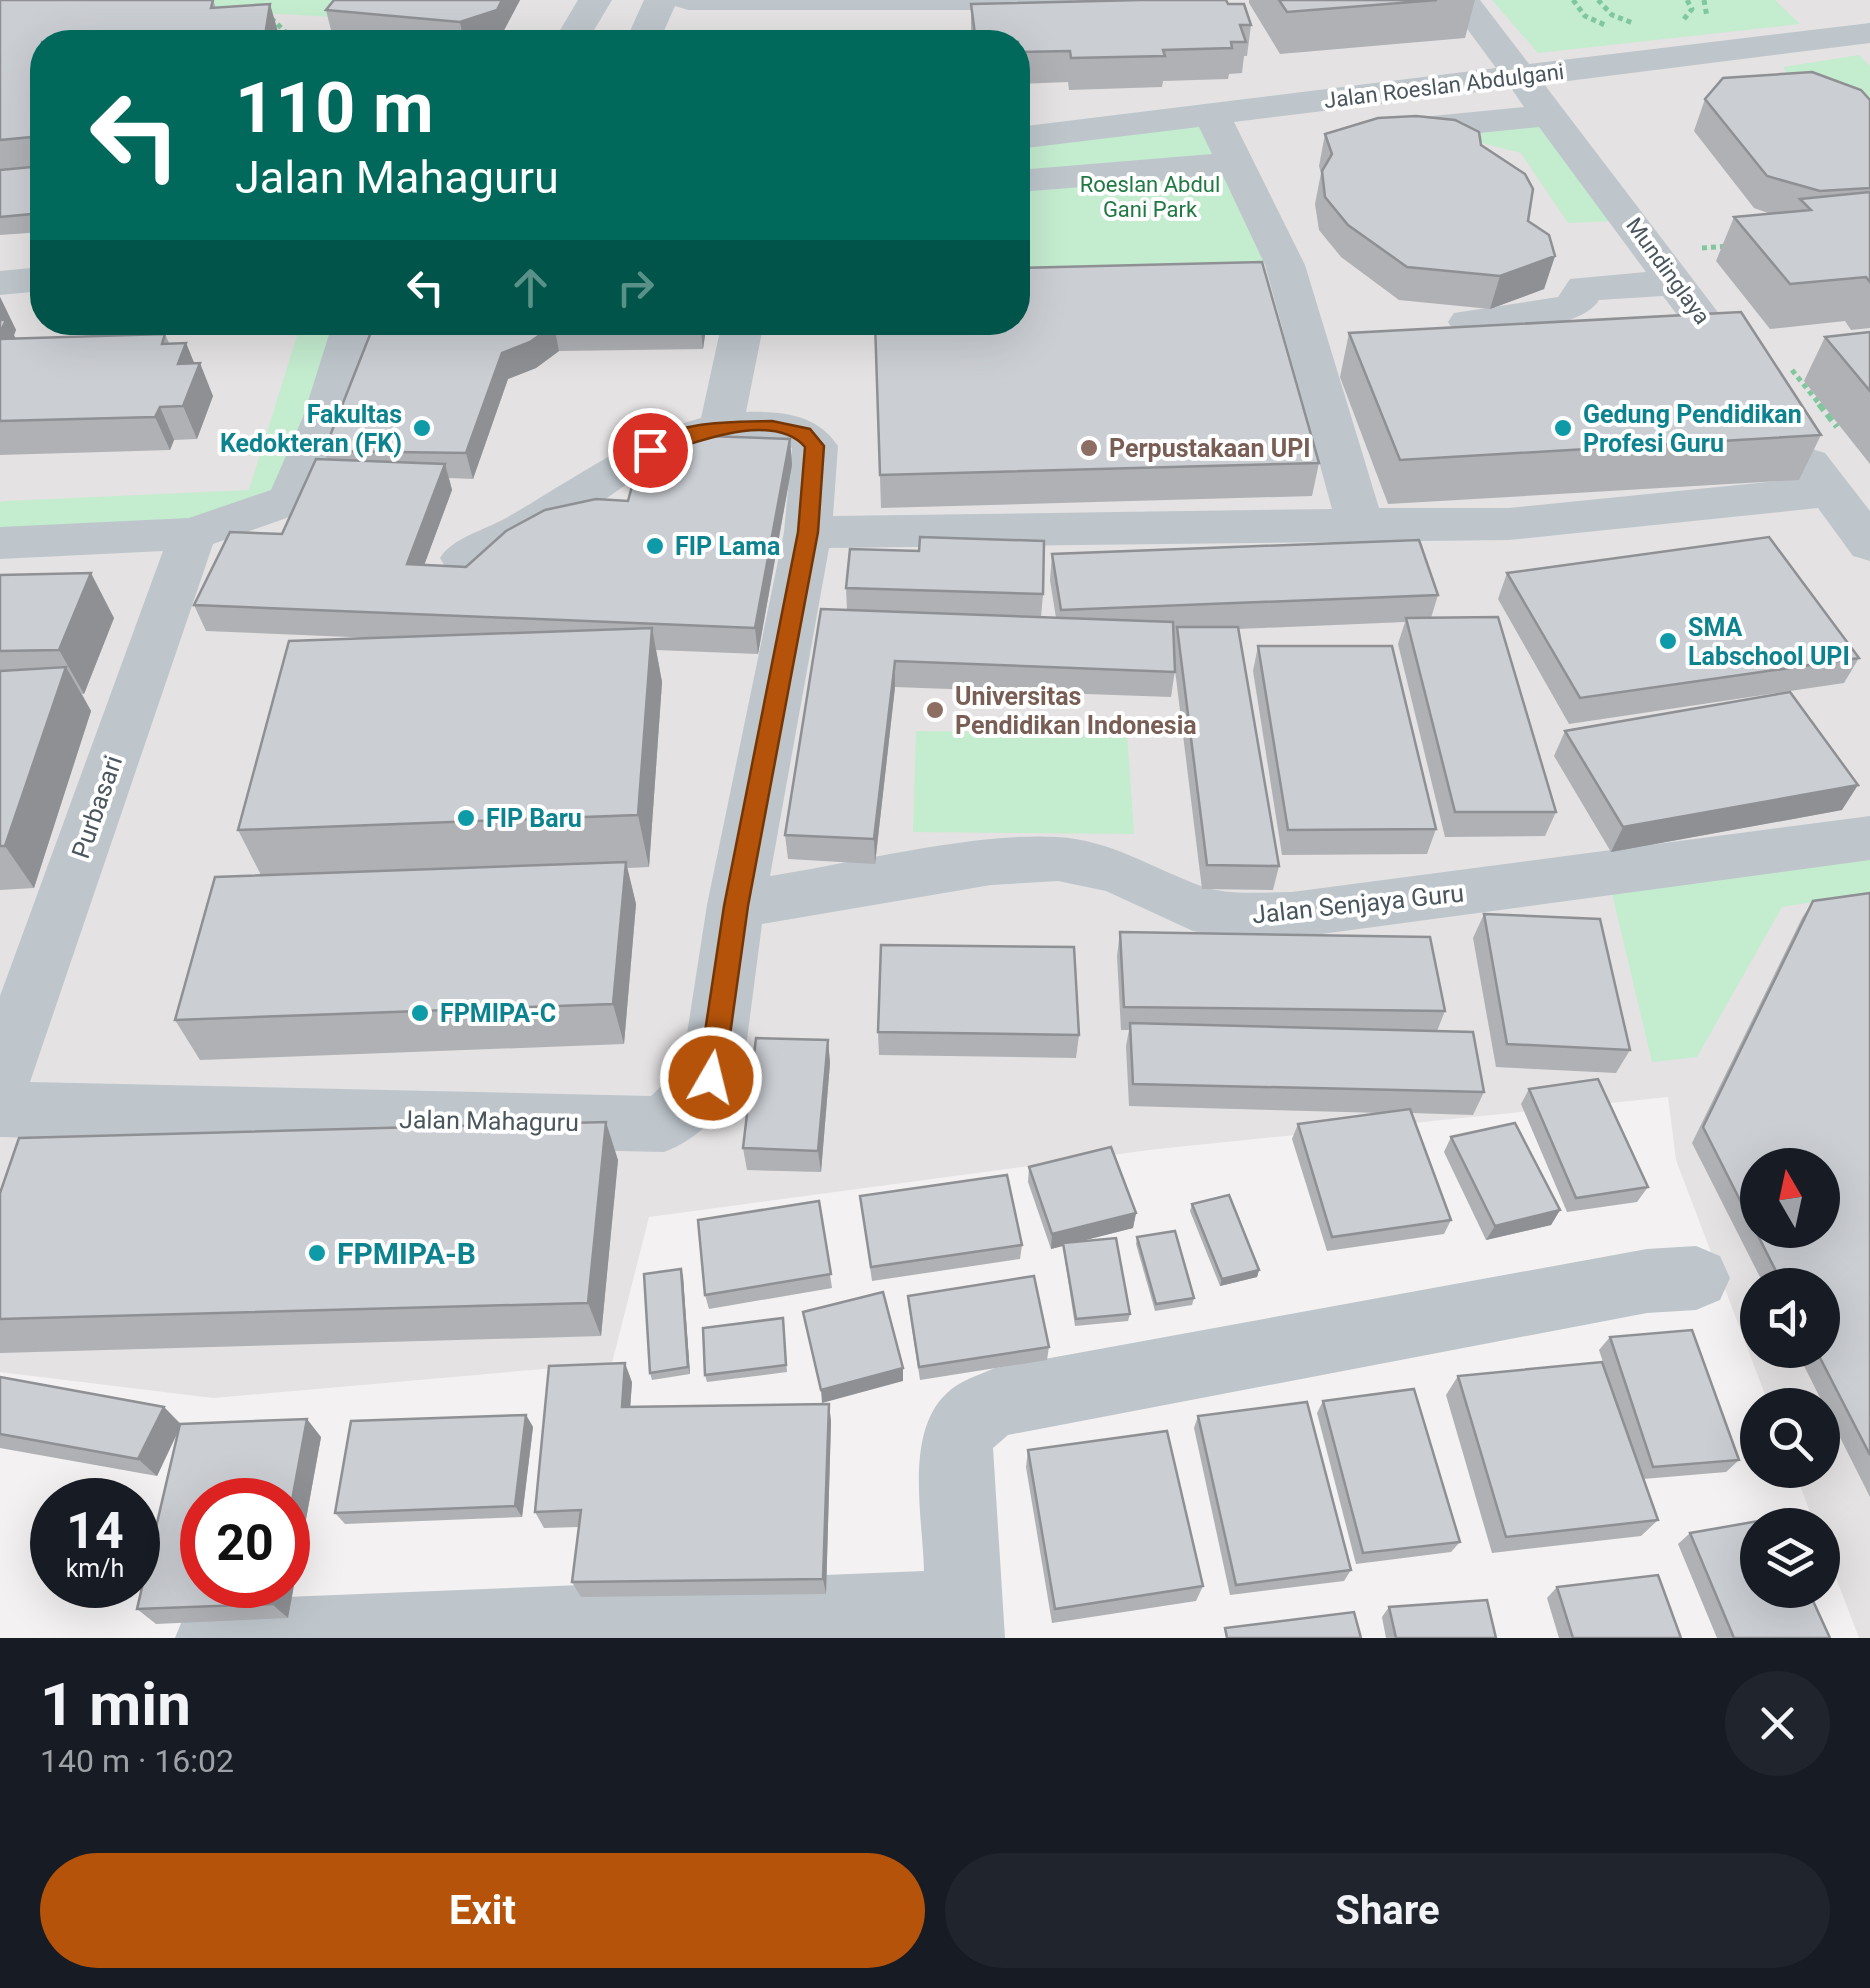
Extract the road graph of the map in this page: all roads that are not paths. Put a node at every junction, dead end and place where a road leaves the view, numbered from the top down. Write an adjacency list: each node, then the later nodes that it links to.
1 (595, 0): 8 (street)
2 (661, 0): 9 (street)
3 (688, 0): 6 (street)
4 (1109, 0): 6 (street)
5 (1463, 0): 11 (street, Mundinglaya)
6 (865, 1)
7 (1811, 9): 10 (street)
8 (577, 30)
9 (647, 30)
10 (1862, 42): 11 (street, Jalan Roeslan Abdulgani)
11 (1524, 77): 13 (street, Jalan Roeslan Abdulgani); 14 (street, Mundinglaya)
12 (1036, 100): 13 (street)
13 (1221, 112): 16 (street, Jalan Roeslan Abdulgani); 17 (street)
14 (1552, 115): 15 (street); 19 (street, Mundinglaya)
15 (1351, 135)
16 (1030, 136)
17 (1236, 164): 18 (street); 27 (street)
18 (1030, 180)
19 (1693, 274): 22 (street); 26 (street, Mundinglaya)
20 (30, 280): 21 (street)
21 (0, 283)
22 (1469, 322)
23 (350, 335): 29 (street)
24 (740, 335): 25 (street)
25 (721, 428): 28 (street, Jalan Mahaguru); 32 (street)
26 (1830, 491): 27 (street); 31 (street, Mundinglaya)
27 (1360, 524): 28 (street)
28 (808, 532): 34 (street, Jalan Mahaguru)
29 (193, 534): 30 (street); 35 (street, Purbasari)
30 (0, 543)
31 (1870, 544)
32 (464, 558)
33 (1870, 838): 34 (street, Jalan Senjaya Guru)
34 (736, 906): 36 (street, Jalan Mahaguru)
35 (0, 1080)
36 (0, 1109)
37 (1696, 1278): 38 (street)
38 (965, 1622): 39 (street)
39 (213, 1638)

